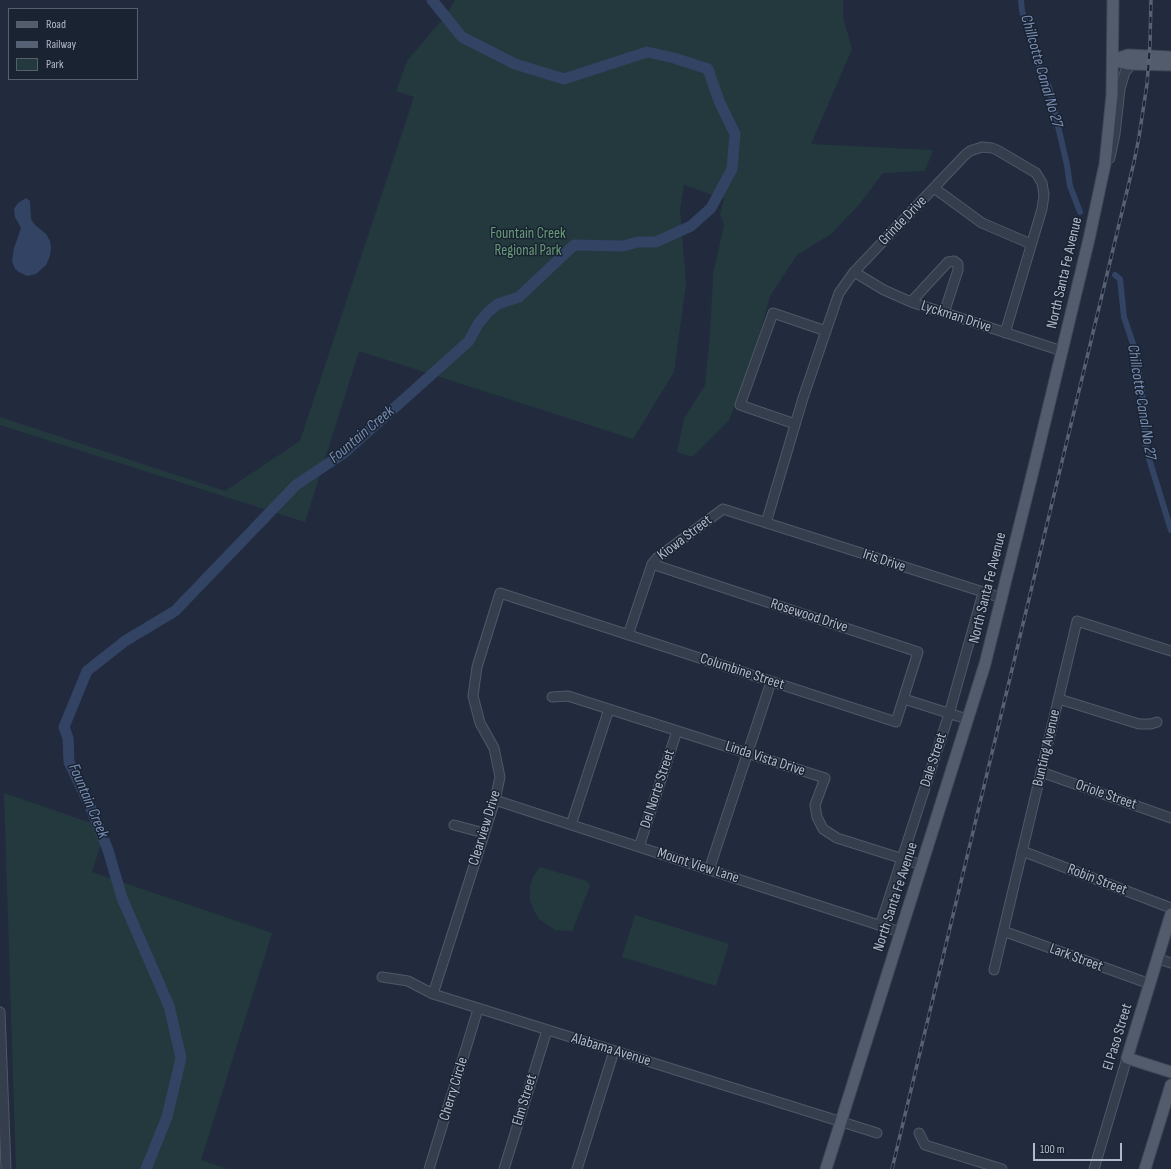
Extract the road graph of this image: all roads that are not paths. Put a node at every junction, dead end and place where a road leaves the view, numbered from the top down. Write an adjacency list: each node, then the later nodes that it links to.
1 (1113, 0): 3 (main road, North Santa Fe Avenue)
2 (1171, 57): 3 (main road)
3 (1113, 60): 4 (main road); 6 (main road, North Santa Fe Avenue)
4 (1132, 64): 5 (main road); 6 (street)
5 (1171, 65)
6 (1103, 176): 14 (main road, North Santa Fe Avenue)
7 (934, 188): 8 (street); 8 (street, Grinde Drive); 9 (street, Grinde Drive)
8 (1031, 244): 13 (street, Grinde Drive)
9 (854, 272): 10 (street, Lyckman Drive); 12 (street, Grinde Drive)
10 (911, 302): 11 (street, Lyckman Drive); 11 (street)
11 (944, 313): 13 (street, Lyckman Drive)
12 (826, 331): 15 (street, Grinde Drive); 15 (street)
13 (1005, 333): 14 (street, Lyckman Drive)
14 (1062, 350): 20 (main road, North Santa Fe Avenue)
15 (796, 424): 16 (street, Grinde Drive)
16 (766, 523): 17 (street, Kiowa Street); 19 (street, Iris Drive)
17 (652, 564): 21 (street, Kiowa Street); 25 (street, Rosewood Drive)
18 (500, 593): 21 (street, Columbine Street); 34 (street, Clearview Drive)
19 (983, 593): 20 (street, Iris Drive); 28 (street, Dale Street)
20 (1002, 598): 29 (main road, North Santa Fe Avenue)
21 (628, 635): 23 (street, Columbine Street)
22 (1171, 651): 26 (street, Bunting Avenue)
23 (771, 682): 25 (street, Columbine Street); 32 (street)
24 (552, 697): 27 (street, Linda Vista Drive)
25 (904, 699): 28 (street)
26 (1059, 699): 30 (street); 33 (street, Bunting Avenue)
27 (609, 709): 31 (street, Linda Vista Drive); 37 (street)
28 (949, 714): 29 (street); 41 (street, Dale Street)
29 (968, 719): 42 (main road, North Santa Fe Avenue)
30 (1157, 722)
31 (677, 731): 32 (street, Linda Vista Drive); 39 (street, Del Norte Street)
32 (748, 753): 41 (street, Linda Vista Drive); 43 (street)
33 (1042, 772): 35 (street, Oriole Street); 40 (street, Bunting Avenue)
34 (495, 800): 37 (street, Mount View Lane); 38 (street, Clearview Drive)
35 (1171, 818)
36 (454, 825): 38 (street)
37 (571, 825): 39 (street, Mount View Lane)
38 (484, 833): 54 (street, Clearview Drive)
39 (639, 847): 43 (street, Mount View Lane)
40 (1022, 852): 44 (street, Robin Street); 48 (street, Bunting Avenue)
41 (902, 859): 42 (street, Linda Vista Drive); 46 (street, Dale Street)
42 (922, 865): 47 (main road, North Santa Fe Avenue)
43 (709, 870): 46 (street, Mount View Lane)
44 (1171, 908)
45 (1171, 914): 49 (main road, El Paso Street)
46 (880, 926): 47 (street, Mount View Lane)
47 (900, 932): 62 (main road, North Santa Fe Avenue)
48 (1003, 932): 51 (street, Bunting Avenue); 53 (street, Lark Street)
49 (1158, 958): 50 (street); 53 (main road, El Paso Street)
50 (1171, 963)
51 (994, 970)
52 (382, 977): 54 (street, Alabama Avenue)
53 (1150, 984): 59 (main road, El Paso Street)
54 (433, 994): 55 (street, Alabama Avenue)
55 (478, 1009): 57 (street, Alabama Avenue); 66 (street, Cherry Circle)
56 (0, 1012): 65 (street)
57 (546, 1030): 58 (street, Alabama Avenue); 67 (street, Elm Street)
58 (614, 1051): 62 (street, Alabama Avenue); 68 (street)
59 (1127, 1058): 60 (main road); 71 (street, El Paso Street)
60 (1171, 1072)
61 (1171, 1085): 72 (main road)
62 (841, 1122): 63 (street, Alabama Avenue); 69 (main road, North Santa Fe Avenue)
63 (876, 1133)
64 (919, 1133): 70 (street)
65 (6, 1169)
66 (429, 1169)
67 (504, 1169)
68 (577, 1169)
69 (826, 1169)
70 (1002, 1169)
71 (1094, 1169)
72 (1145, 1169)

